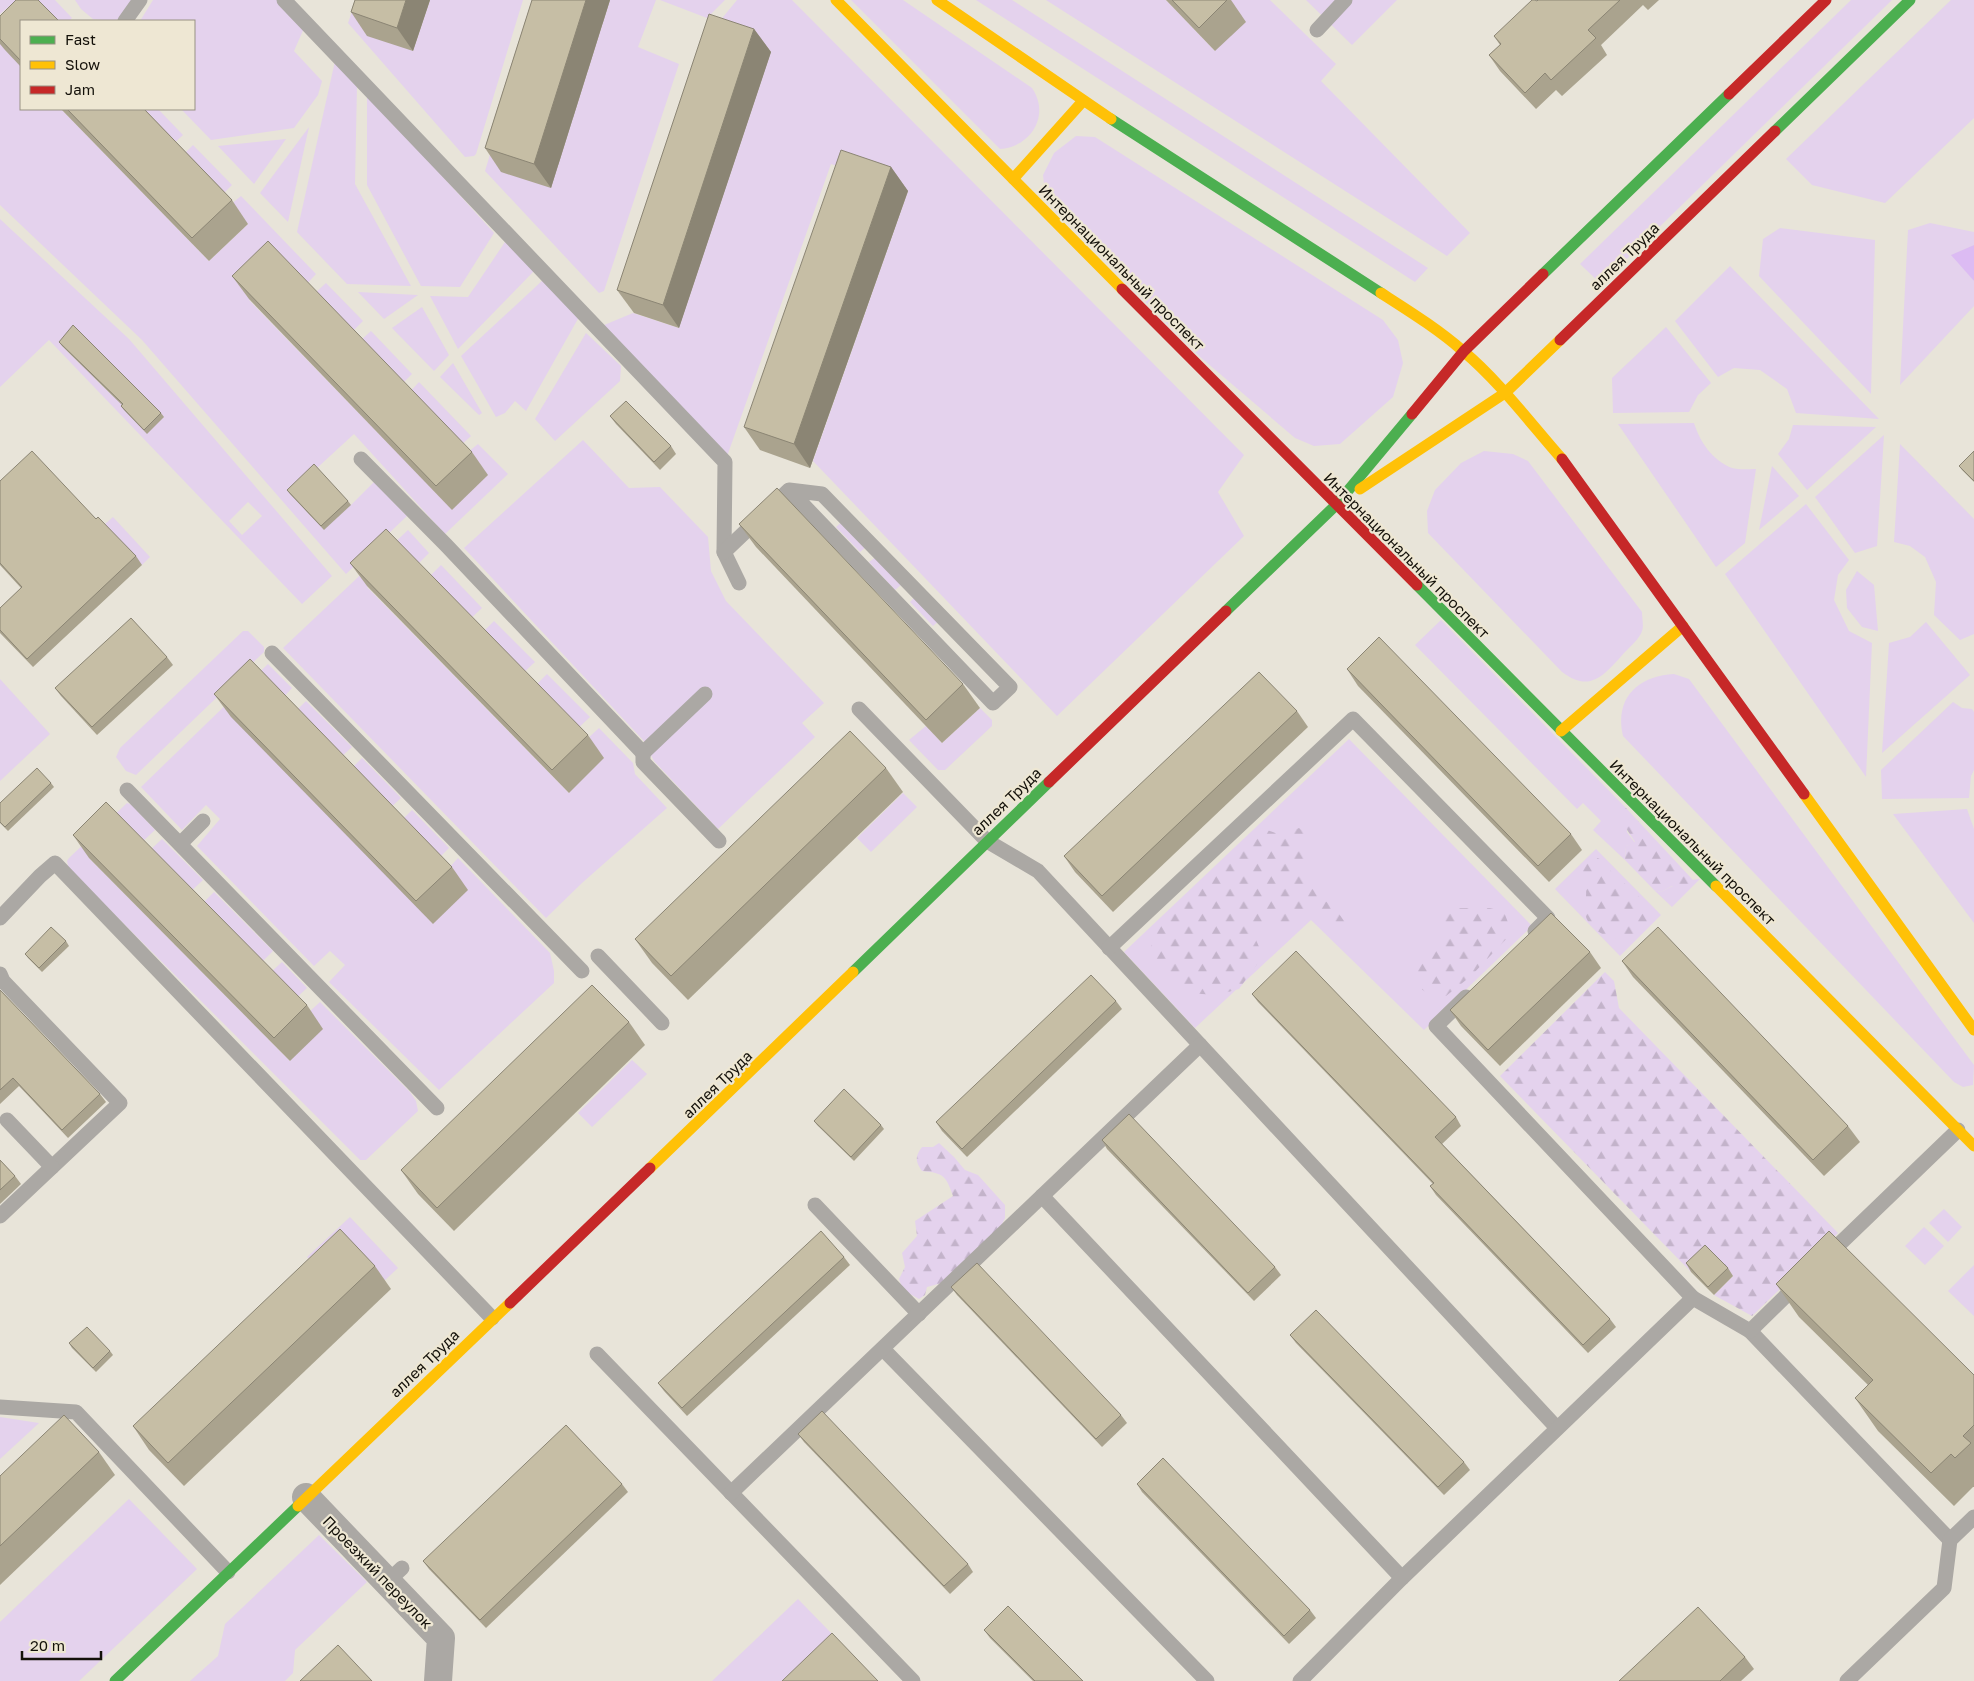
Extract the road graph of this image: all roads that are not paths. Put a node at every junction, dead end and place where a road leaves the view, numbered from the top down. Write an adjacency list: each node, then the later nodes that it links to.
1 (140, 0): 8 (lane)
2 (284, 0): 17 (lane)
3 (836, 0): 11 (main road, Интернациональный проспект)
4 (937, 0): 10 (main road)
5 (1345, 0): 9 (lane)
6 (1826, 0): 12 (main road, аллея Труда)
7 (1910, 0): 13 (main road, аллея Труда)
8 (126, 20)
9 (1317, 30)
10 (1083, 101): 11 (main road); 12 (main road)
11 (1013, 179): 16 (main road, Интернациональный проспект)
12 (1464, 350): 13 (main road); 16 (main road, аллея Труда)
13 (1504, 393): 16 (main road, аллея Труда); 19 (main road)
14 (361, 459): 24 (lane)
15 (789, 490): 15 (lane); 17 (lane)
16 (1336, 505): 23 (main road, Интернациональный проспект); 28 (main road, аллея Труда)
17 (724, 552): 18 (lane)
18 (739, 582)
19 (1683, 626): 23 (main road); 38 (main road)
20 (272, 653): 34 (lane)
21 (705, 694): 24 (lane)
22 (859, 709): 28 (lane)
23 (1561, 731): 42 (main road, Интернациональный проспект)
24 (643, 753): 27 (lane)
25 (127, 790): 29 (lane)
26 (203, 821): 29 (lane)
27 (719, 841)
28 (987, 841): 32 (lane); 50 (main road, аллея Труда)
29 (180, 844): 40 (lane)
30 (0, 918): 50 (lane)
31 (1527, 938): 32 (lane)
32 (1109, 948): 39 (lane)
33 (598, 956): 37 (lane)
34 (582, 971)
35 (1, 980): 44 (lane)
36 (1478, 986): 48 (lane)
37 (662, 1023)
38 (1974, 1030)
39 (1200, 1045): 45 (lane); 55 (lane)
40 (438, 1108)
41 (7, 1120): 44 (lane)
42 (1963, 1125): 43 (main road, Интернациональный проспект); 51 (lane)
43 (1974, 1146)
44 (52, 1167): 47 (lane)
45 (1042, 1196): 49 (lane); 61 (lane)
46 (815, 1205): 49 (lane)
47 (0, 1216)
48 (1693, 1298): 51 (lane); 55 (lane)
49 (919, 1314): 52 (lane)
50 (492, 1318): 57 (main road, аллея Труда)
51 (1750, 1331): 59 (lane)
52 (883, 1349): 56 (lane); 65 (lane)
53 (597, 1354): 56 (lane)
54 (0, 1407): 60 (lane)
55 (1557, 1428): 61 (lane)
56 (732, 1493): 64 (lane)
57 (306, 1497): 60 (main road, аллея Труда); 63 (street, Проезжий переулок)
58 (1974, 1517): 59 (lane)
59 (1950, 1540): 67 (lane)
60 (228, 1572): 62 (main road, аллея Труда)
61 (1402, 1578): 66 (lane)
62 (115, 1681)
63 (438, 1681)
64 (913, 1681)
65 (1207, 1681)
66 (1300, 1681)
67 (1847, 1681)

